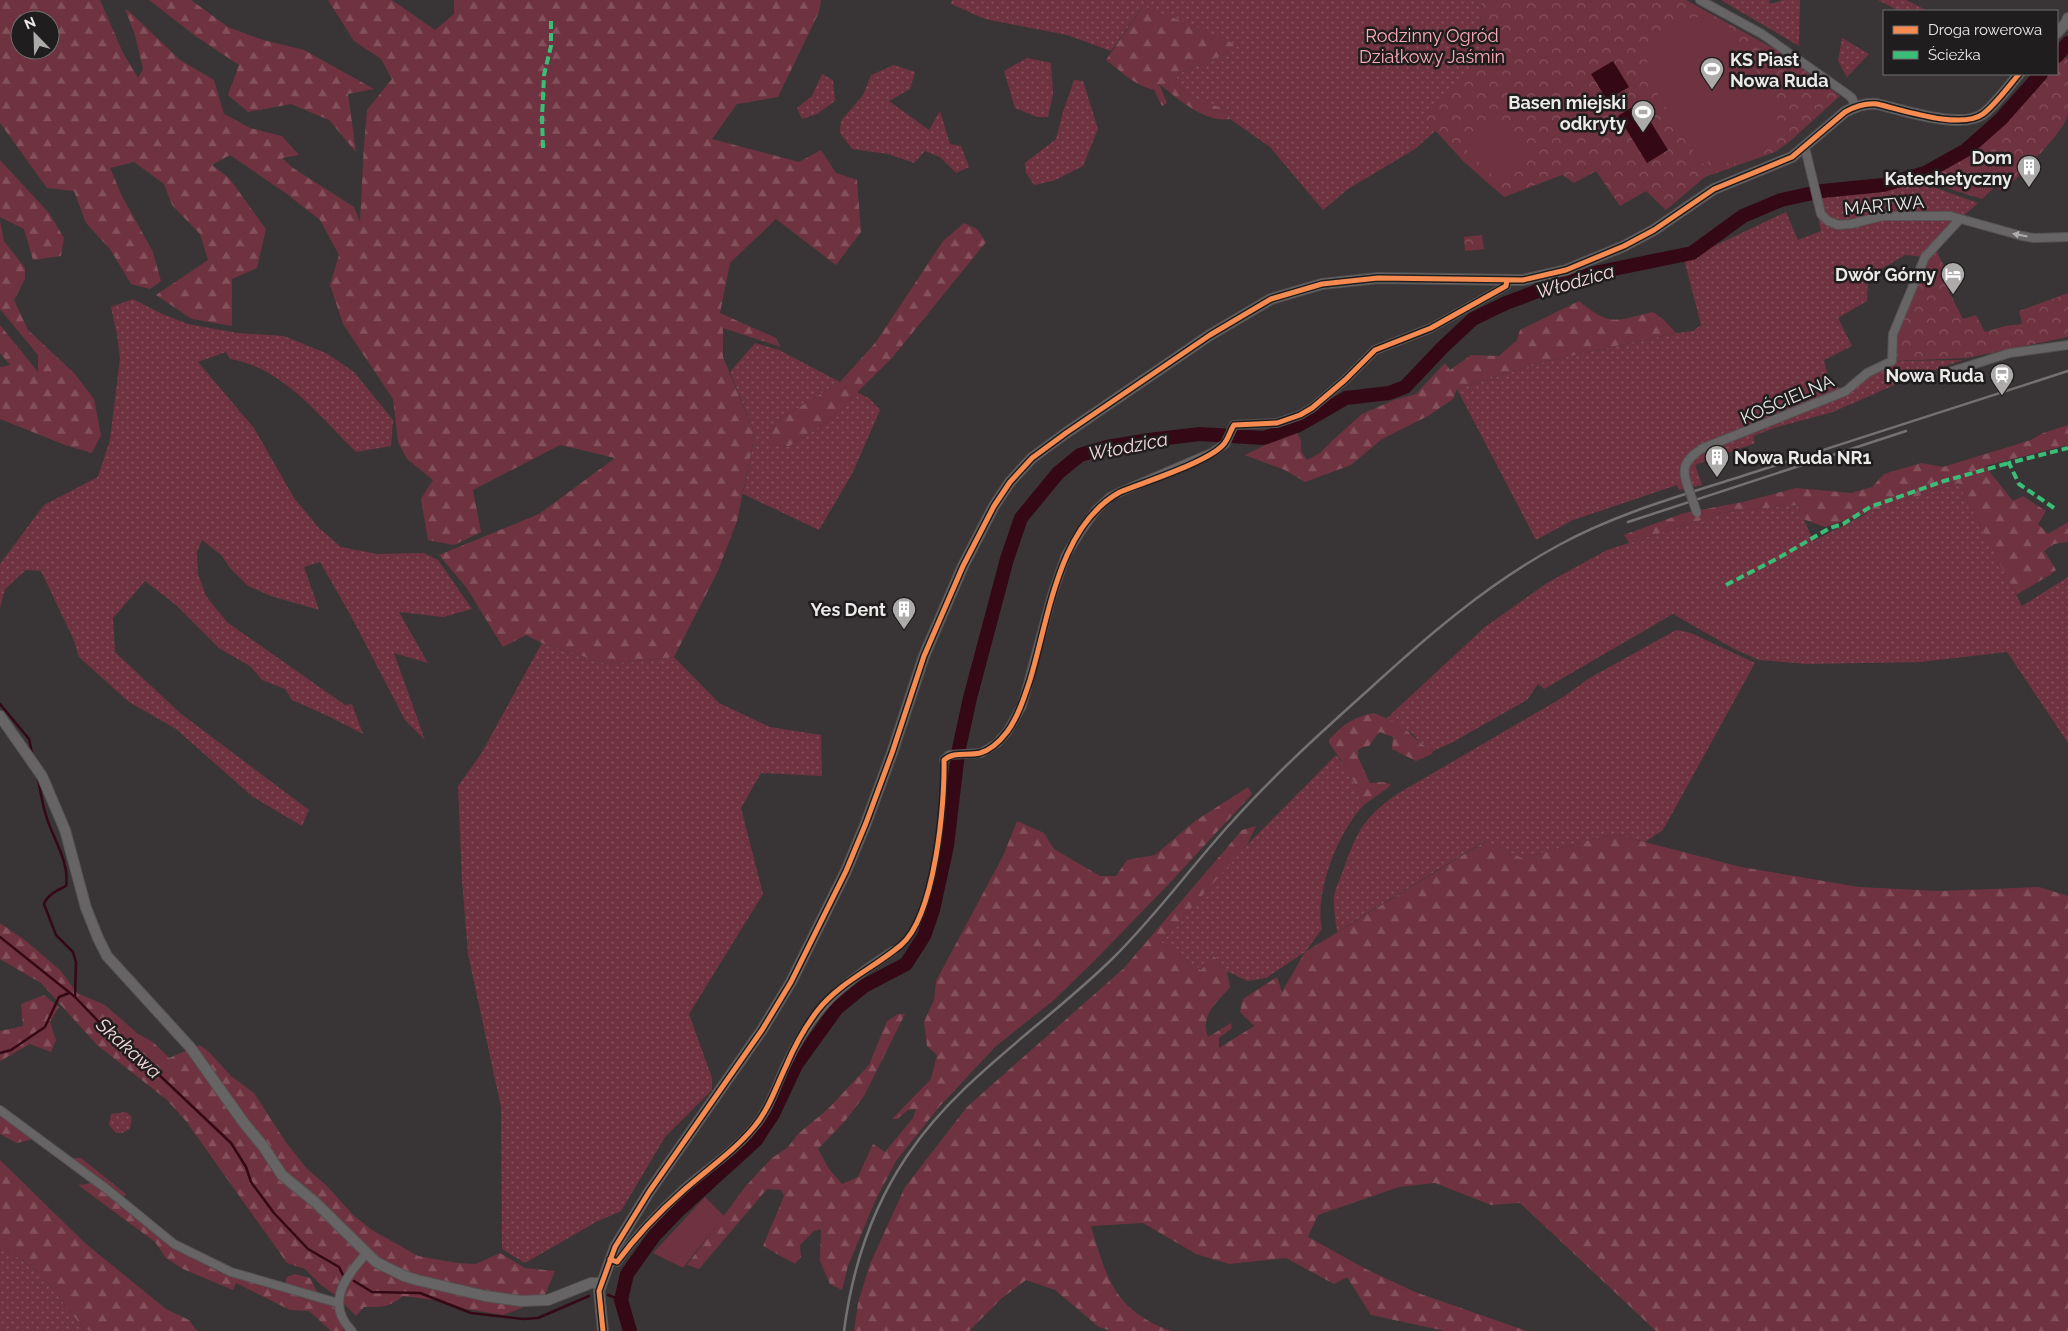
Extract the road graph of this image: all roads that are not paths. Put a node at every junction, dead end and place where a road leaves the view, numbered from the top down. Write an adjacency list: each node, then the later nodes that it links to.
1 (1700, 0): 5 (street)
2 (2068, 18): 3 (street)
3 (2058, 32)
4 (2018, 75): 5 (street)
5 (1855, 106): 6 (street)
6 (1805, 148): 7 (street, MARTWA); 9 (street)
7 (1960, 219): 8 (street, one-way to 7); 12 (street, KOŚCIELNA, bridge)
8 (2068, 237)
9 (1507, 280): 14 (street); 18 (street)
10 (2068, 345): 11 (street)
11 (1943, 374)
12 (1697, 512)
13 (0, 716): 17 (street)
14 (946, 758)
15 (893, 951): 18 (street)
16 (0, 1110): 20 (street)
17 (366, 1254): 19 (street); 20 (street)
18 (617, 1262): 19 (street)
19 (601, 1283): 22 (street)
20 (338, 1303): 21 (street)
21 (352, 1331)
22 (603, 1331)

